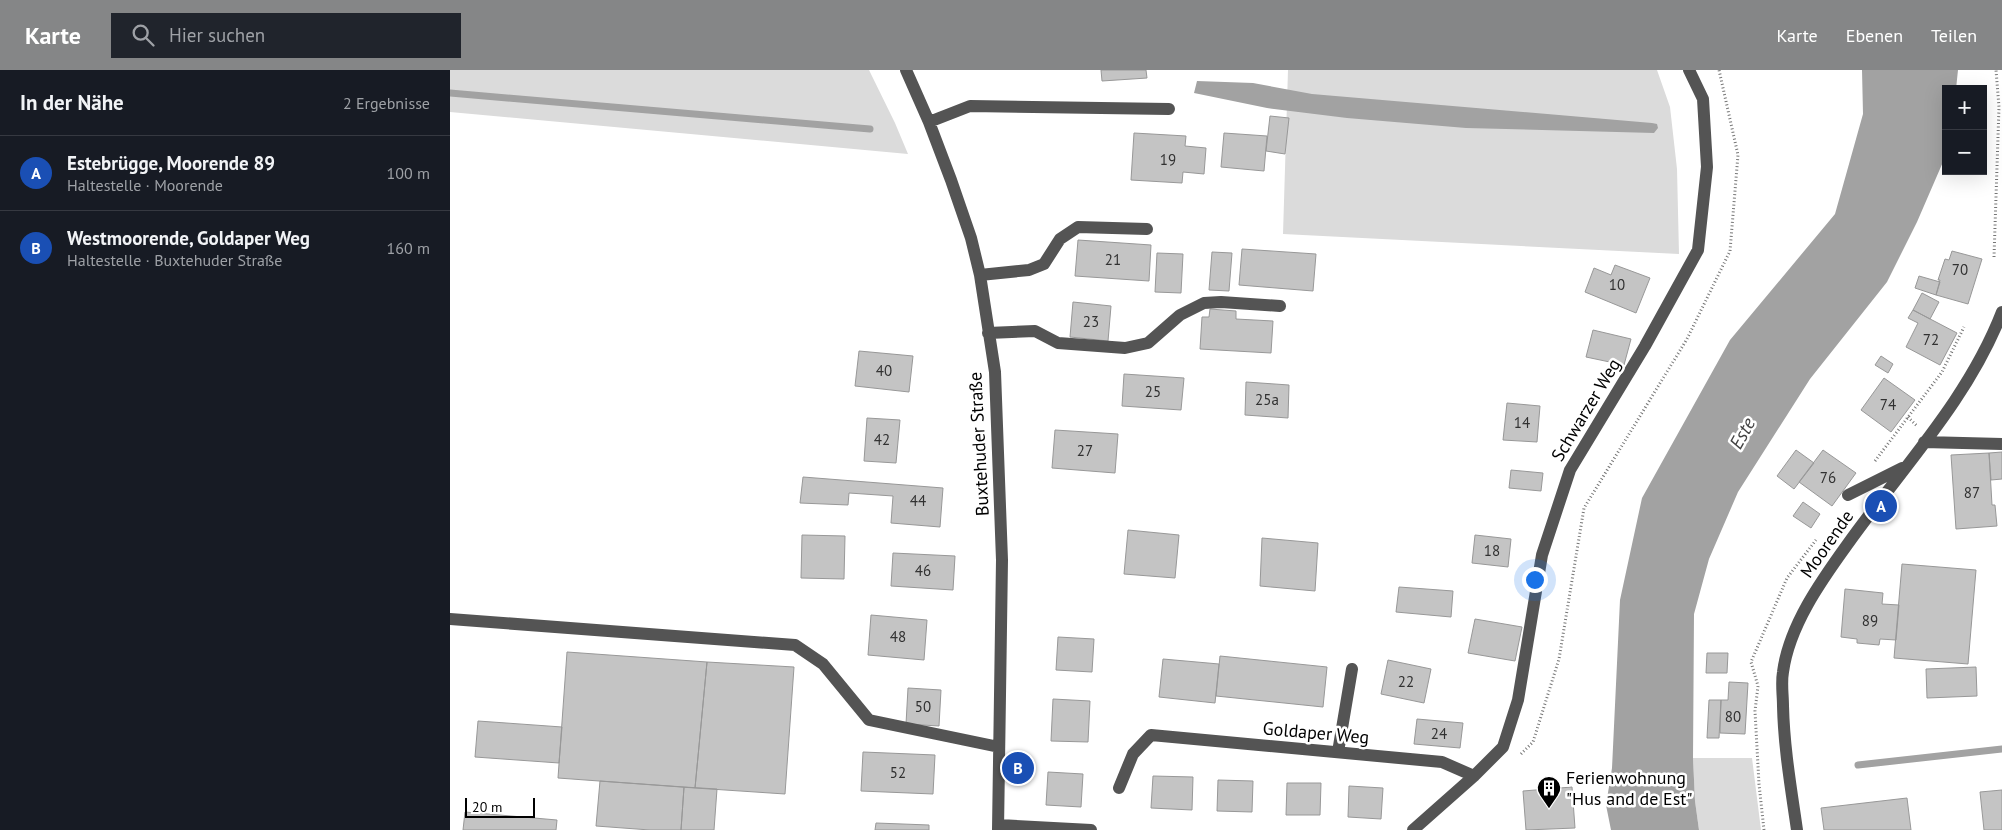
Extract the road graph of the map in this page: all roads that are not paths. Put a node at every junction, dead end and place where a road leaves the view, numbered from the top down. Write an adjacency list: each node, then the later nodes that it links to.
1 (906, 70): 4 (street, Buxtehuder Straße)
2 (1689, 70): 18 (street, Schwarzer Weg)
3 (1169, 109): 4 (street)
4 (929, 122): 6 (street, Buxtehuder Straße)
5 (1147, 229): 6 (street)
6 (980, 275): 9 (street, Buxtehuder Straße)
7 (1280, 306): 9 (street)
8 (2002, 312): 10 (street, Moorende)
9 (988, 333): 16 (street, Buxtehuder Straße)
10 (1924, 442): 11 (street); 12 (street, Moorende)
11 (2002, 444)
12 (1905, 467): 13 (street); 23 (street, Moorende)
13 (1848, 495)
14 (450, 619): 16 (street)
15 (1352, 669): 17 (street)
16 (999, 748): 20 (street, Buxtehuder Straße)
17 (1338, 752): 18 (street, Goldaper Weg); 19 (street, Goldaper Weg)
18 (1474, 776): 22 (street, Schwarzer Weg)
19 (1119, 788)
20 (998, 828): 21 (street)
21 (1091, 830)
22 (1414, 830)
23 (1797, 830)

